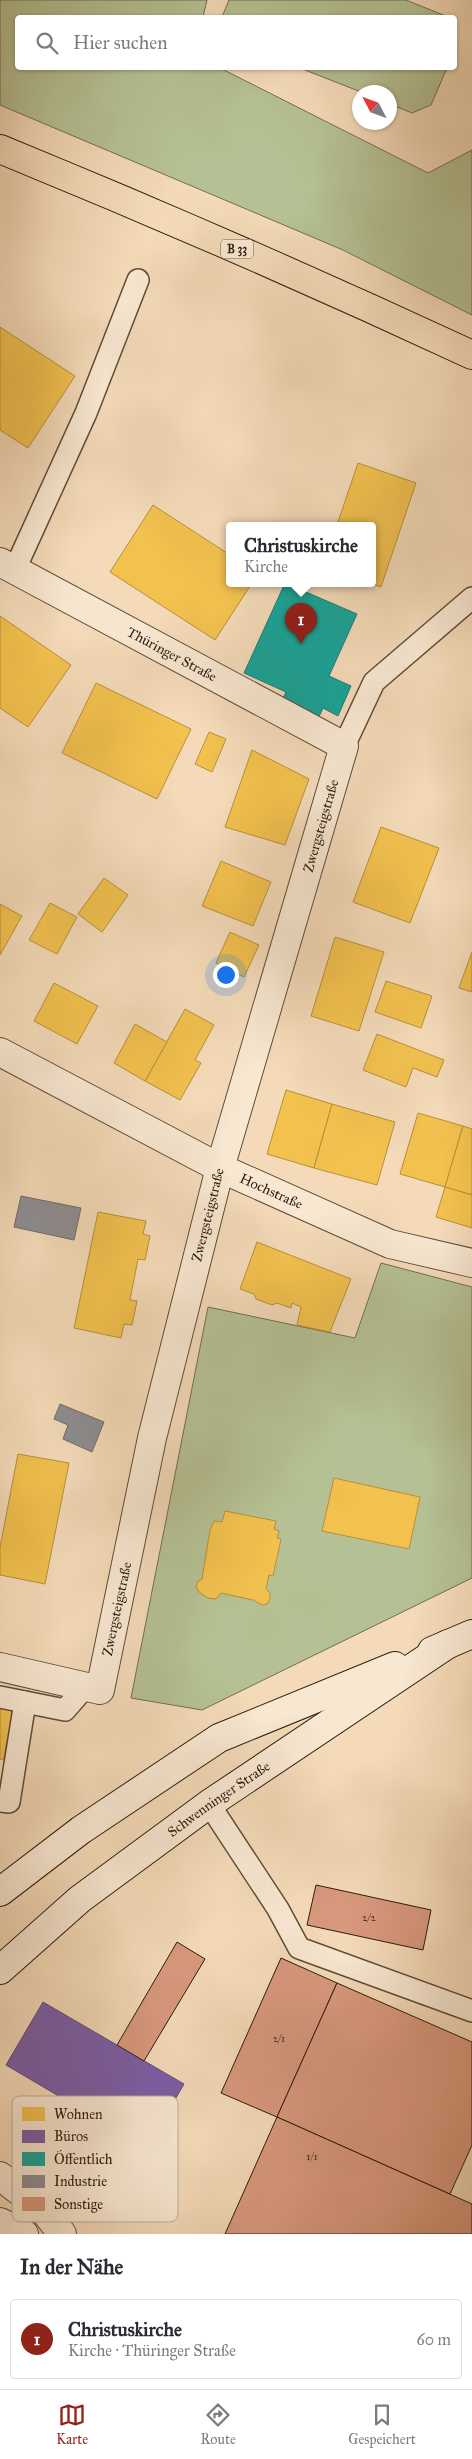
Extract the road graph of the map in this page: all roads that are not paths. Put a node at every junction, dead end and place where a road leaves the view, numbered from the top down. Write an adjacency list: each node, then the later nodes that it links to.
1 (0, 150): 3 (main road, B 33)
2 (138, 280): 4 (lane)
3 (472, 355)
4 (8, 565): 6 (street, Thüringer Straße)
5 (472, 598): 6 (lane)
6 (344, 746): 8 (street, Zwergsteigstraße)
7 (0, 1052): 8 (street, Hochstraße)
8 (220, 1168): 9 (street, Hochstraße); 13 (street, Zwergsteigstraße)
9 (472, 1263)
10 (472, 1634): 11 (street, Schwenninger Straße)
11 (448, 1644): 17 (street, Schwenninger Straße); 18 (street, Schwenninger Straße)
12 (0, 1667): 13 (street)
13 (93, 1689): 15 (lane)
14 (0, 1697): 15 (lane)
15 (25, 1702): 16 (lane)
16 (0, 1800)
17 (209, 1804): 19 (street, Schwenninger Straße); 20 (lane)
18 (0, 1892)
19 (0, 1970)
20 (472, 2010)
21 (0, 2176): 22 (street)
22 (12, 2185)
23 (0, 2222): 25 (street)
24 (53, 2222): 26 (street)
25 (24, 2234)
26 (62, 2234)

